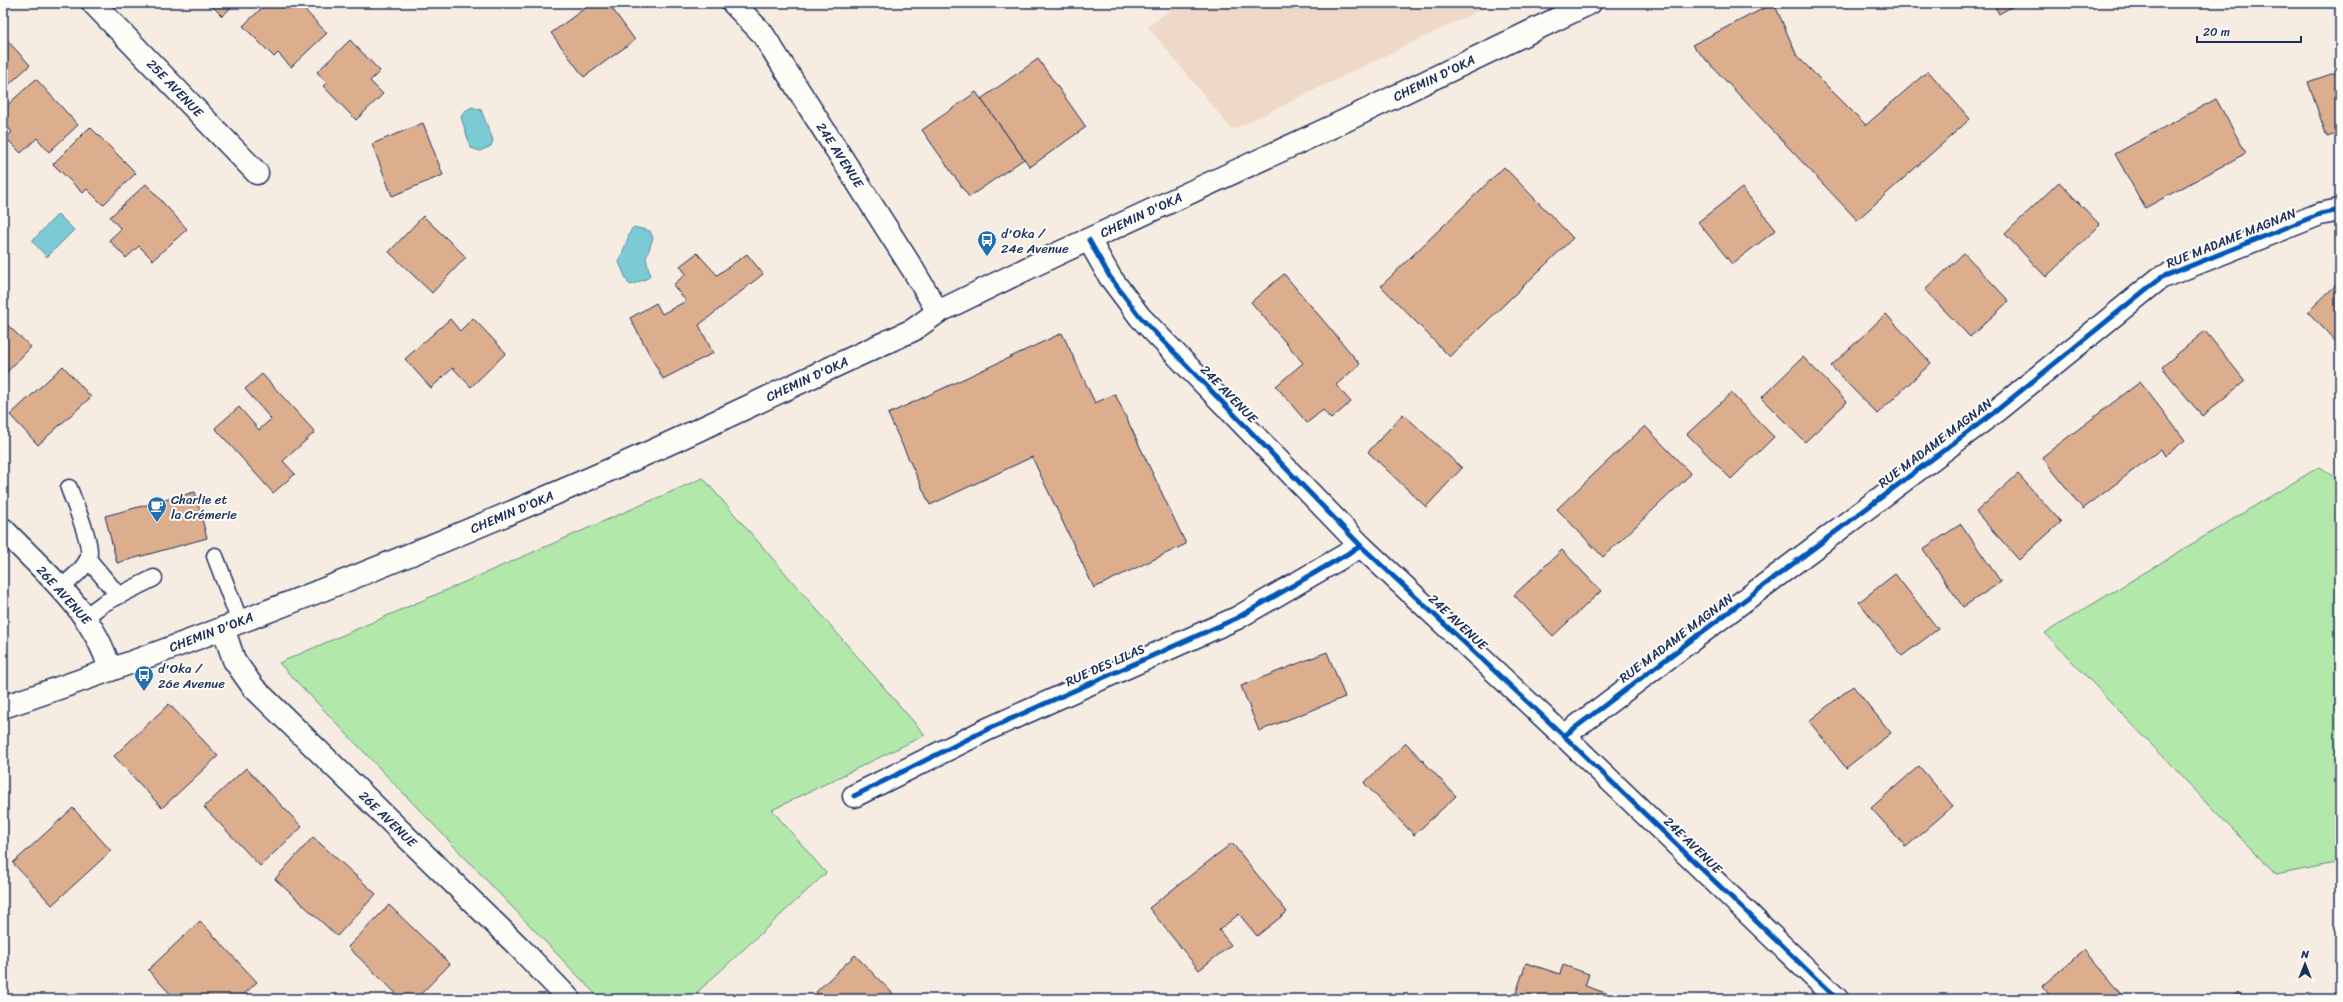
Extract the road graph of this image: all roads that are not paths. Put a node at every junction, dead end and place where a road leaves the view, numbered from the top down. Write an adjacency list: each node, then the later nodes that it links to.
1 (93, 3): 4 (street, 25E AVENUE)
2 (733, 3): 7 (street, 24E AVENUE)
3 (1590, 3): 6 (street, CHEMIN D'OKA)
4 (257, 172)
5 (2340, 210): 20 (street, RUE MADAME MAGNAN)
6 (1088, 240): 7 (street, CHEMIN D'OKA); 10 (street, 24E AVENUE)
7 (938, 312): 17 (street, CHEMIN D'OKA)
8 (69, 488): 12 (lane)
9 (3, 530): 14 (street, 26E AVENUE)
10 (1361, 546): 20 (street, 24E AVENUE); 21 (street, RUE DES LILAS)
11 (215, 556): 17 (lane)
12 (88, 559): 14 (lane); 15 (lane)
13 (154, 578): 15 (lane)
14 (60, 589): 16 (street, 26E AVENUE)
15 (118, 595): 16 (lane)
16 (85, 617): 18 (street, 26E AVENUE)
17 (232, 625): 18 (street, CHEMIN D'OKA); 22 (street, 26E AVENUE)
18 (110, 670): 19 (street, CHEMIN D'OKA)
19 (3, 707)
20 (1564, 736): 23 (street, 24E AVENUE)
21 (854, 796)
22 (569, 999)
23 (1837, 999)

